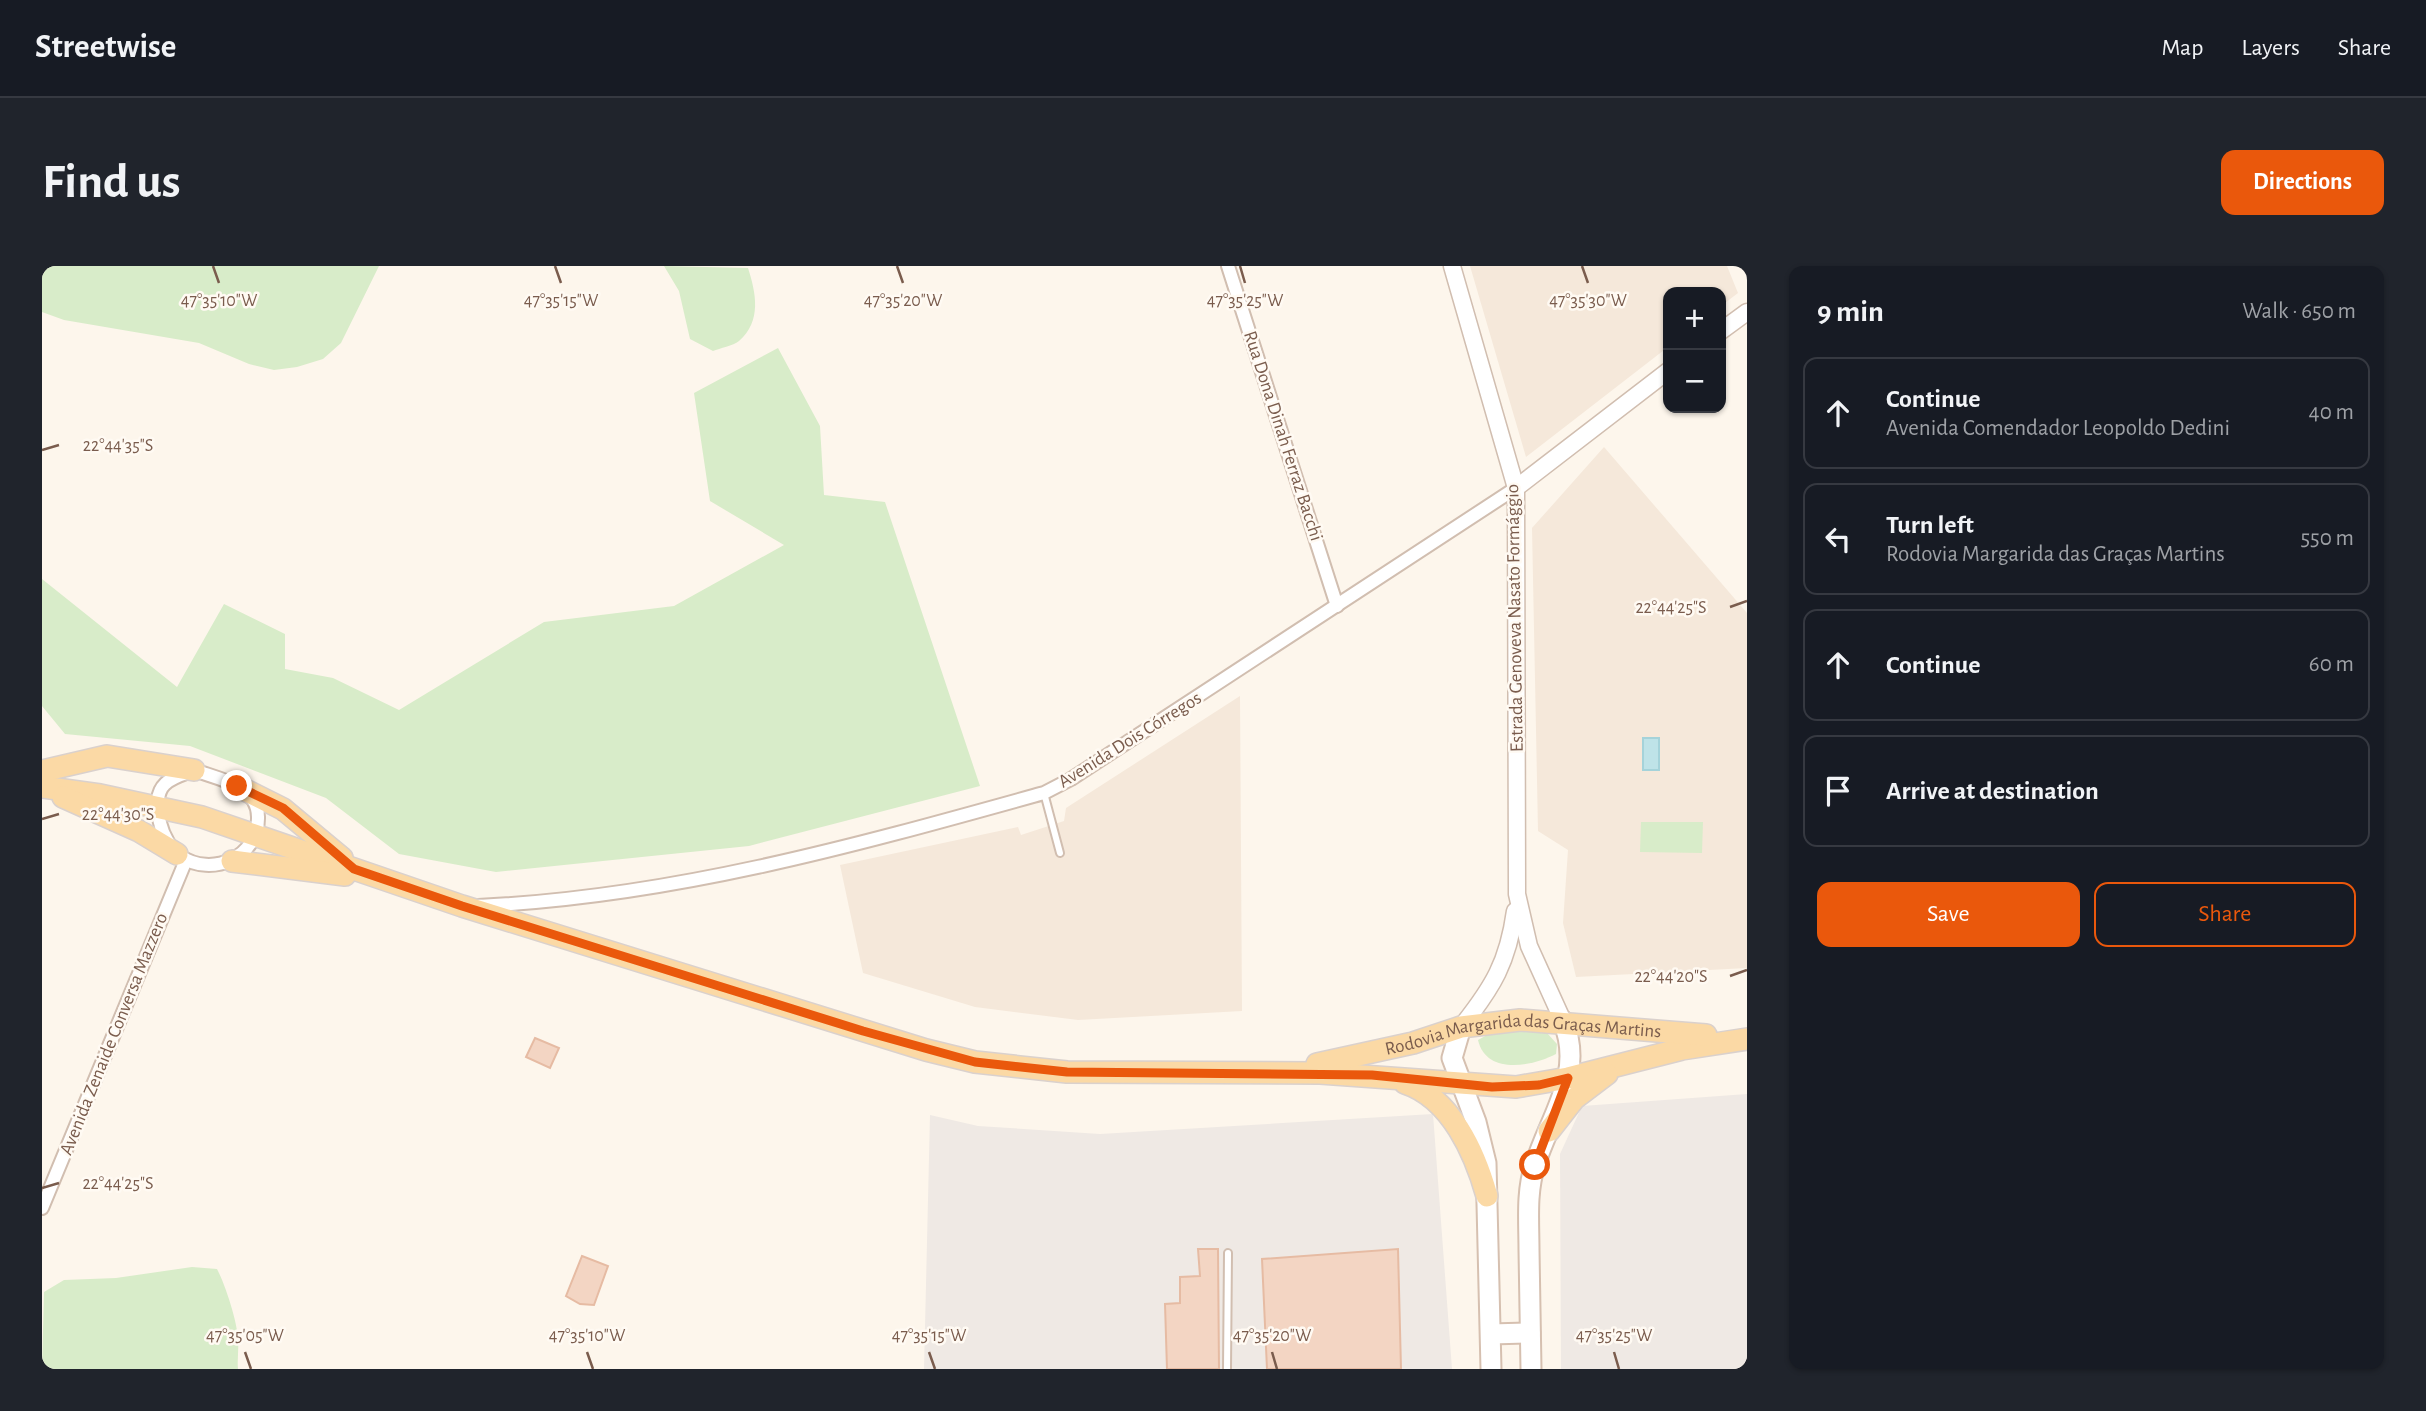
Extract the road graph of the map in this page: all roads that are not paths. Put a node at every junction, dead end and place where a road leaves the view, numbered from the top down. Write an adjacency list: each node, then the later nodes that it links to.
1 (1228, 266): 7 (street, Rua Dona Dinah Ferraz Bacchi)
2 (1452, 266): 6 (street, Estrada Genoveva Nasato Formággio)
3 (1747, 312): 4 (street)
4 (1726, 327)
5 (1663, 375): 6 (street, Avenida Dois Córregos)
6 (1516, 488): 7 (street, Avenida Dois Córregos); 19 (street, Estrada Genoveva Nasato Formággio)
7 (1337, 606): 12 (street, Avenida Dois Córregos)
8 (42, 771): 9 (main road)
9 (194, 771): 10 (street); 13 (street)
10 (237, 786): 14 (street); 18 (main road)
11 (42, 787): 13 (main road, Rodovia Margarida das Graças Martins); 16 (main road)
12 (1044, 793): 15 (lane); 20 (street, Avenida Dois Córregos)
13 (157, 806): 14 (main road, Rodovia Margarida das Graças Martins); 16 (street)
14 (256, 833): 17 (street); 18 (main road, Rodovia Margarida das Graças Martins)
15 (1060, 853)
16 (181, 857): 17 (street); 31 (street, Avenida Zenaide Conversa Mazzero)
17 (232, 862): 18 (main road)
18 (359, 871): 20 (main road, Rodovia Margarida das Graças Martins)
19 (1517, 894): 21 (street, Estrada Genoveva Nasato Formággio); 22 (street, Estrada Genoveva Nasato Formággio)
20 (462, 906): 25 (main road, Rodovia Margarida das Graças Martins)
21 (1563, 1021): 22 (main road, Rodovia Margarida das Graças Martins); 23 (main road, Rodovia Margarida das Graças Martins); 27 (main road)
22 (1461, 1027): 25 (main road, Rodovia Margarida das Graças Martins); 28 (main road)
23 (1747, 1038): 24 (main road, Rodovia Margarida das Graças Martins)
24 (1633, 1059): 27 (main road, Rodovia Margarida das Graças Martins); 29 (main road)
25 (1260, 1072): 26 (main road, Rodovia Margarida das Graças Martins)
26 (1372, 1075): 28 (main road, Rodovia Margarida das Graças Martins); 30 (main road)
27 (1568, 1078): 28 (main road, Rodovia Margarida das Graças Martins); 29 (main road)
28 (1460, 1083): 30 (main road)
29 (1549, 1131): 33 (main road)
30 (1487, 1196): 34 (main road)
31 (42, 1208)
32 (1228, 1253): 35 (lane)
33 (1530, 1333): 34 (main road); 37 (main road)
34 (1491, 1334): 36 (main road)
35 (1227, 1369)
36 (1491, 1369)
37 (1531, 1369)

